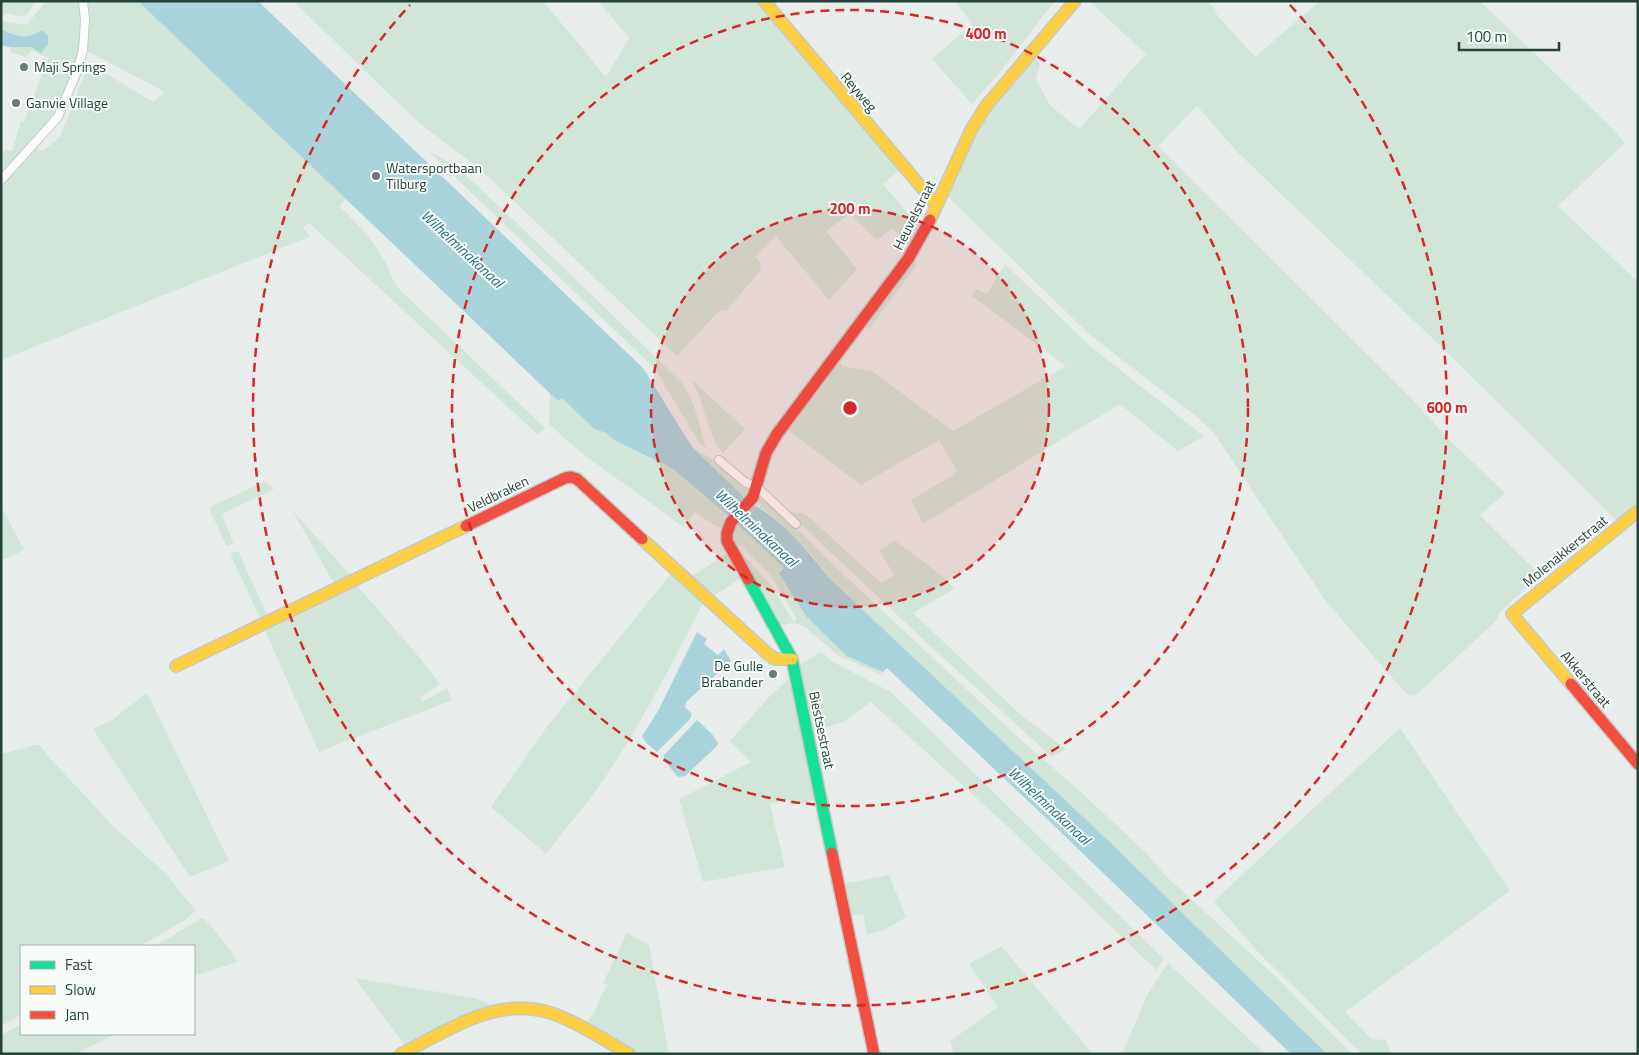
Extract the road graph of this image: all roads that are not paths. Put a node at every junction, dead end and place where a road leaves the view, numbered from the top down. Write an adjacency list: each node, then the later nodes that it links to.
1 (83, 1): 4 (street)
2 (764, 1): 5 (street, Reyweg)
3 (1075, 1): 7 (street, Heuvelstraat)
4 (1, 180)
5 (934, 202)
6 (719, 460): 7 (street)
7 (755, 494): 9 (street); 11 (street, Biestsestraat)
8 (1638, 511): 10 (street, Molenakkerstraat)
9 (796, 524)
10 (1512, 614): 13 (street, Akkerstraat)
11 (792, 659): 12 (street, Veldbraken); 16 (street, Biestsestraat)
12 (176, 666)
13 (1638, 764)
14 (401, 1054): 15 (street)
15 (629, 1054)
16 (874, 1054)

